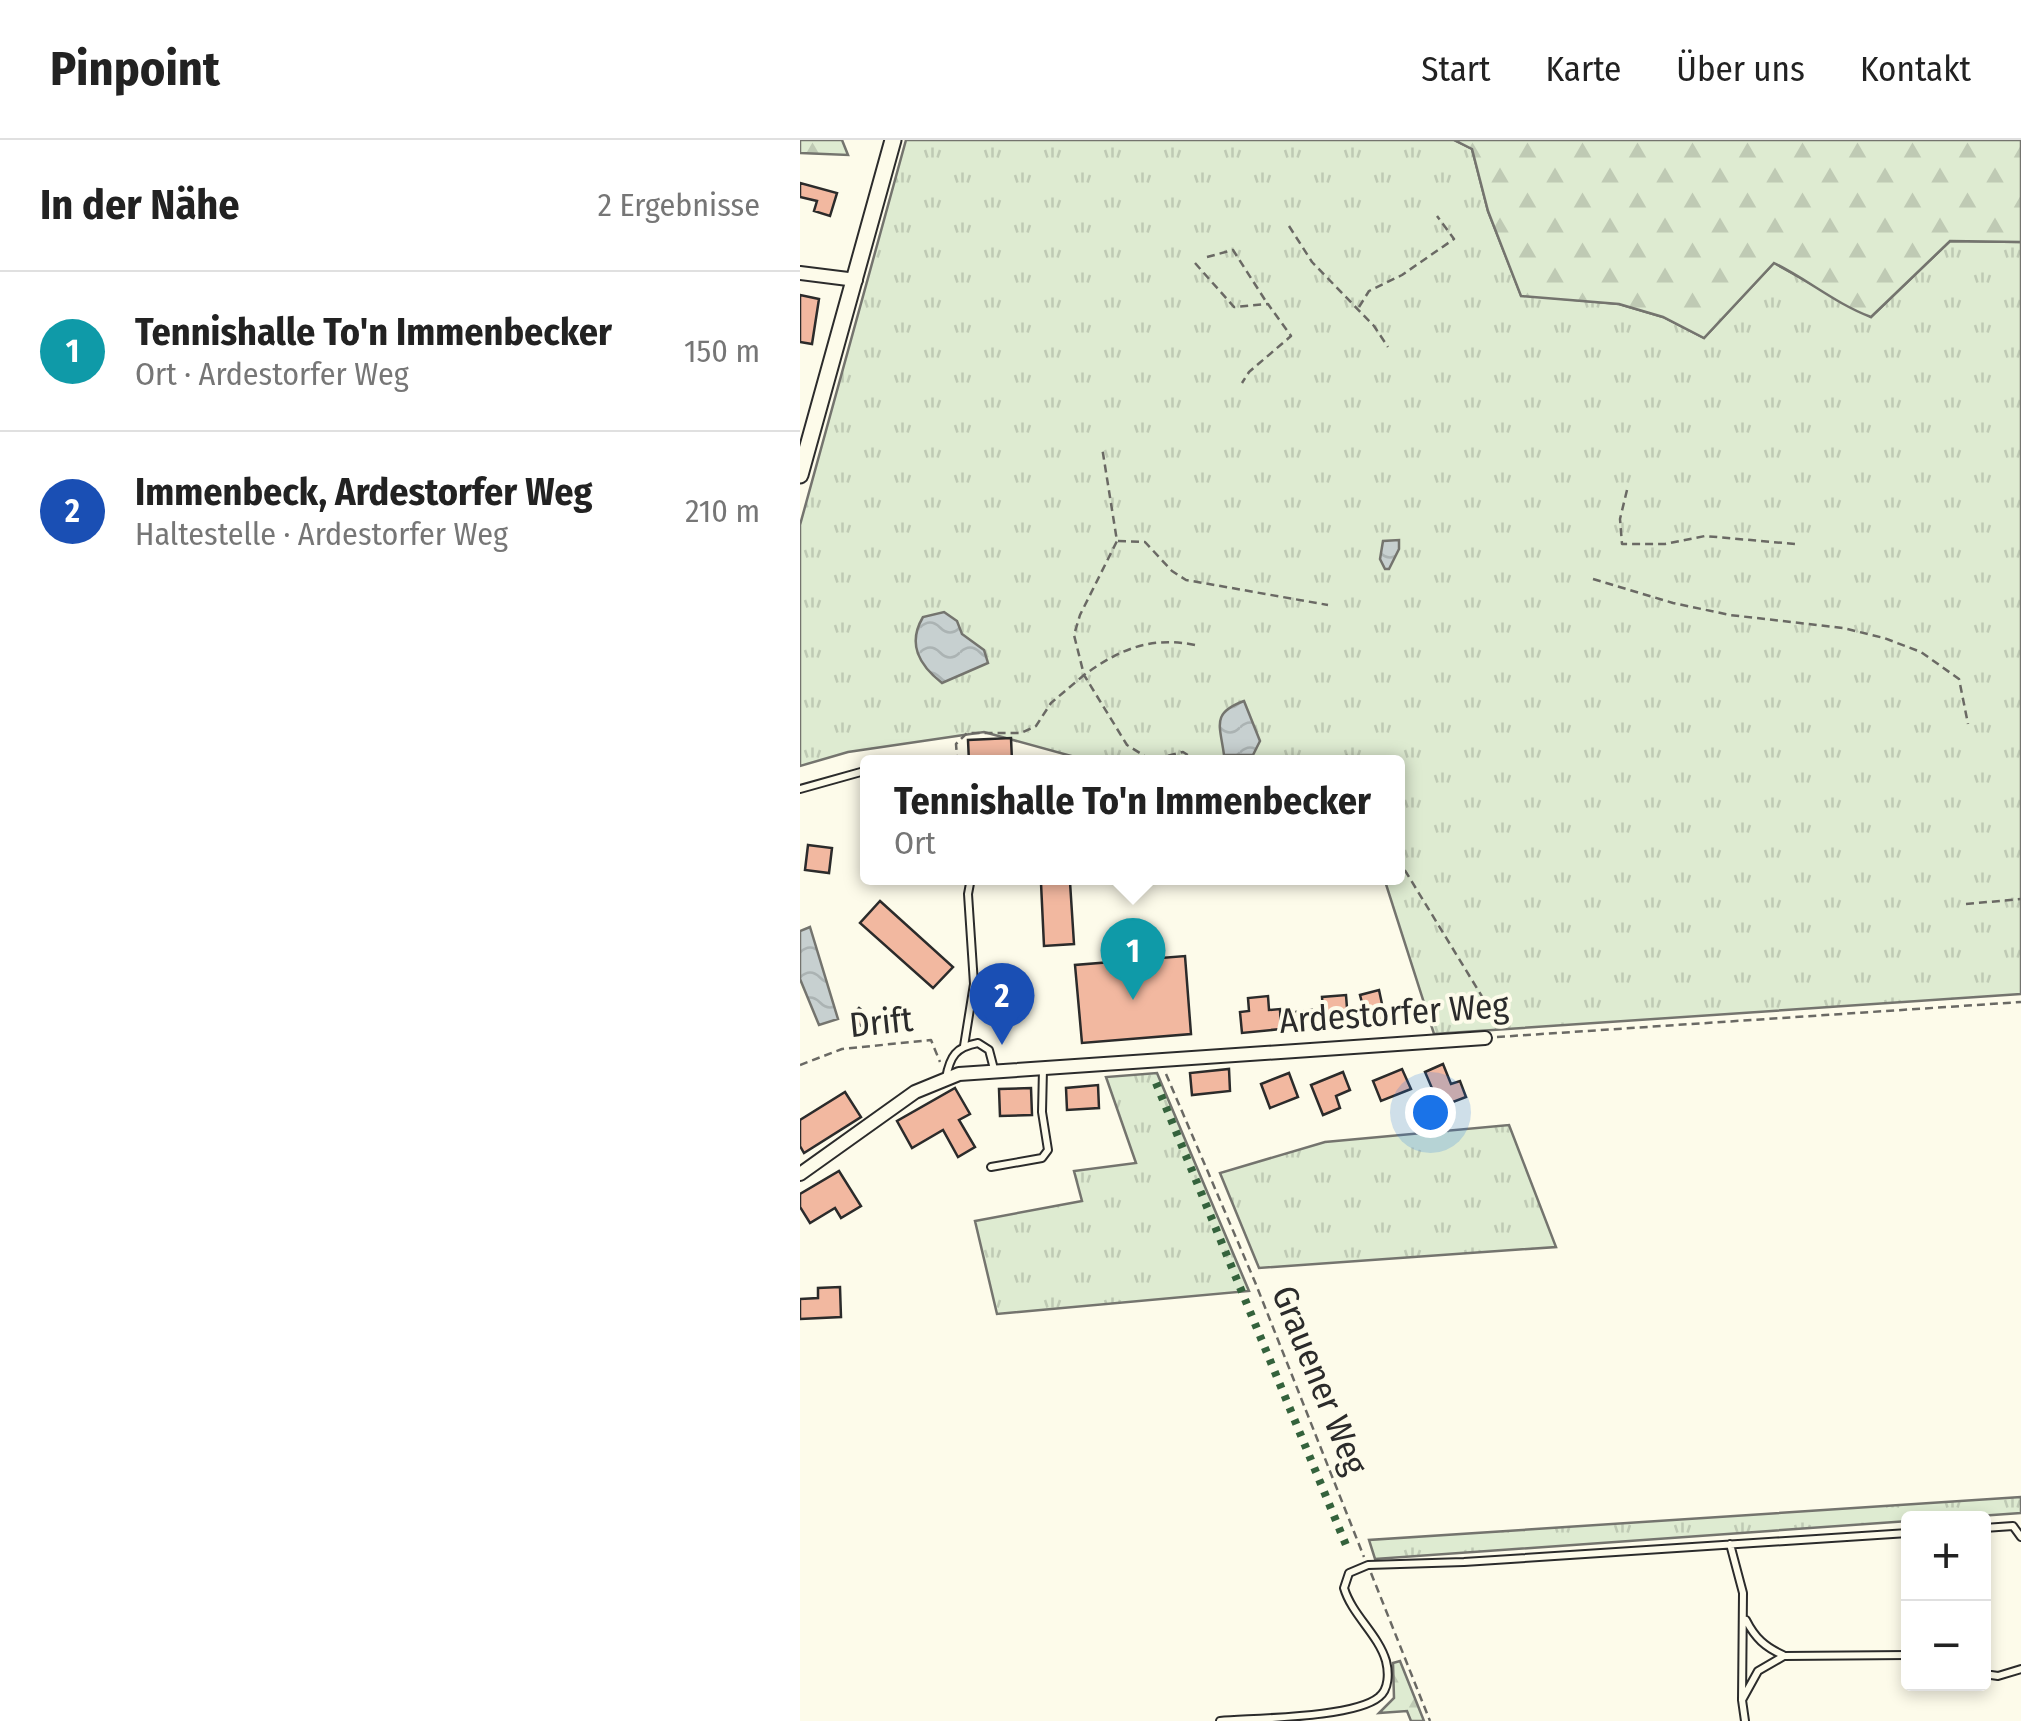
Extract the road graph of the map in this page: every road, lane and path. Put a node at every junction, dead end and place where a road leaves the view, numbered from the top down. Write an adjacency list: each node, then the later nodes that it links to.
1 (894, 140): 7 (street)
2 (1437, 216): 9 (path)
3 (1289, 226): 9 (path)
4 (1208, 257): 8 (path)
5 (1195, 263): 8 (path)
6 (800, 273): 7 (street)
7 (856, 280): 13 (street)
8 (1268, 304): 11 (path)
9 (1357, 309): 10 (path)
10 (1388, 347)
11 (1242, 383)
12 (1102, 447): 15 (path)
13 (800, 475)
14 (1627, 490): 16 (path)
15 (1117, 541): 18 (path); 20 (path)
16 (1795, 544)
17 (1594, 579): 21 (path)
18 (1328, 605)
19 (1195, 645): 20 (path)
20 (1084, 674): 22 (path); 23 (path)
21 (1968, 724)
22 (958, 755)
23 (1143, 755)
24 (860, 772): 25 (lane)
25 (800, 790)
26 (1405, 871): 31 (path)
27 (970, 885): 33 (lane)
28 (2021, 899): 29 (path)
29 (1966, 904)
30 (2021, 1002): 32 (path, Ardestorfer Weg)
31 (1486, 1003)
32 (1485, 1038): 34 (street, Ardestorfer Weg)
33 (964, 1046): 37 (lane); 38 (lane)
34 (1160, 1058): 36 (street, Ardestorfer Weg); 45 (path, Grauener Weg)
35 (800, 1065): 38 (path, Drift)
36 (1043, 1068): 37 (street, Ardestorfer Weg); 39 (lane)
37 (994, 1070): 38 (street, Ardestorfer Weg)
38 (946, 1078): 40 (street, Ardestorfer Weg)
39 (992, 1168)
40 (800, 1174)
41 (1991, 1528): 43 (lane)
42 (1901, 1533): 44 (lane)
43 (2021, 1538)
44 (1730, 1544): 45 (lane); 46 (lane)
45 (1368, 1565): 52 (lane); 53 (path, Grauener Weg)
46 (1744, 1616): 48 (lane); 51 (lane)
47 (1901, 1655): 48 (lane)
48 (1784, 1656): 51 (lane)
49 (2021, 1669): 50 (lane)
50 (1991, 1675)
51 (1742, 1700): 54 (lane)
52 (1220, 1721)
53 (1430, 1721)
54 (1745, 1721)

